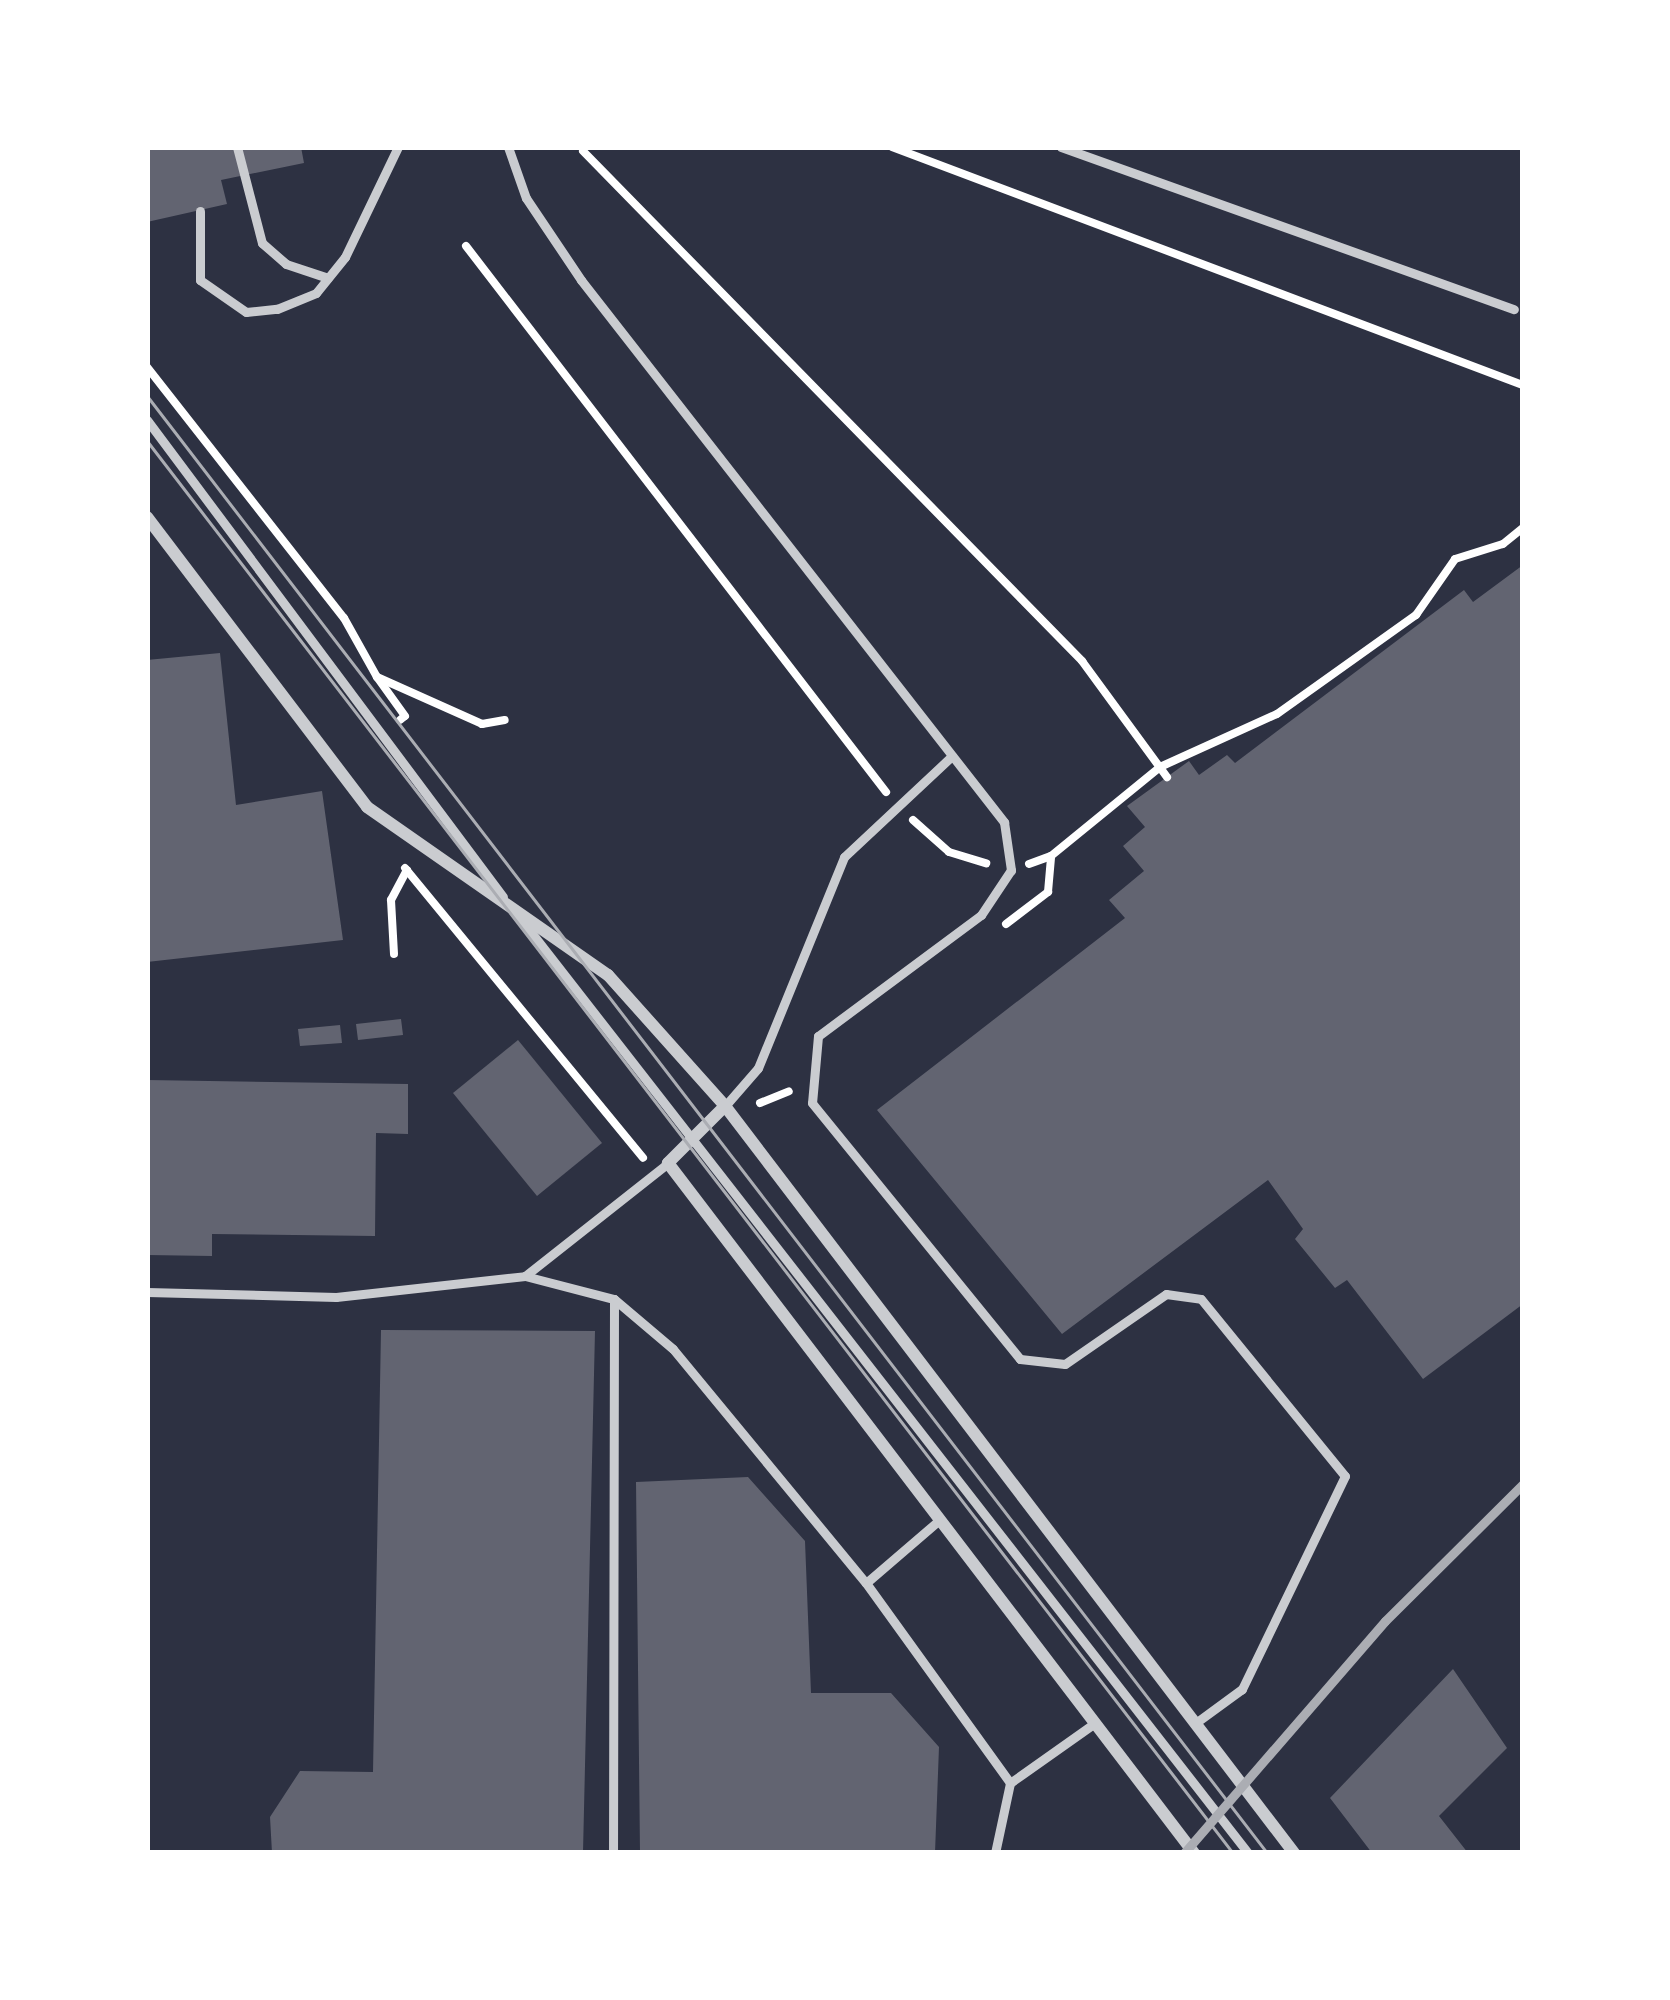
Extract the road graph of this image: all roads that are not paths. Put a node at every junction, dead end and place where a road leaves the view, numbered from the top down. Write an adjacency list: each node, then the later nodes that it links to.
1 (236, 147): 6 (lane)
2 (398, 147): 6 (lane)
3 (508, 147): 10 (lane)
4 (1061, 147): 7 (lane)
5 (200, 211): 6 (lane)
6 (328, 278)
7 (1514, 309)
8 (147, 420): 11 (lane)
9 (147, 517): 11 (street)
10 (952, 756): 12 (lane); 20 (lane)
11 (514, 911): 12 (street); 13 (lane)
12 (725, 1106): 13 (street); 20 (street)
13 (692, 1138): 14 (street); 26 (lane)
14 (668, 1162): 15 (lane); 18 (street)
15 (525, 1276): 16 (lane); 17 (lane)
16 (147, 1292)
17 (614, 1299): 19 (lane); 23 (lane)
18 (938, 1521): 19 (lane); 21 (street)
19 (866, 1583): 22 (lane)
20 (1194, 1724): 27 (street)
21 (1092, 1725): 22 (lane); 25 (street)
22 (1010, 1783): 24 (lane)
23 (614, 1853)
24 (994, 1853)
25 (1194, 1853)
26 (1248, 1853)
27 (1294, 1853)

